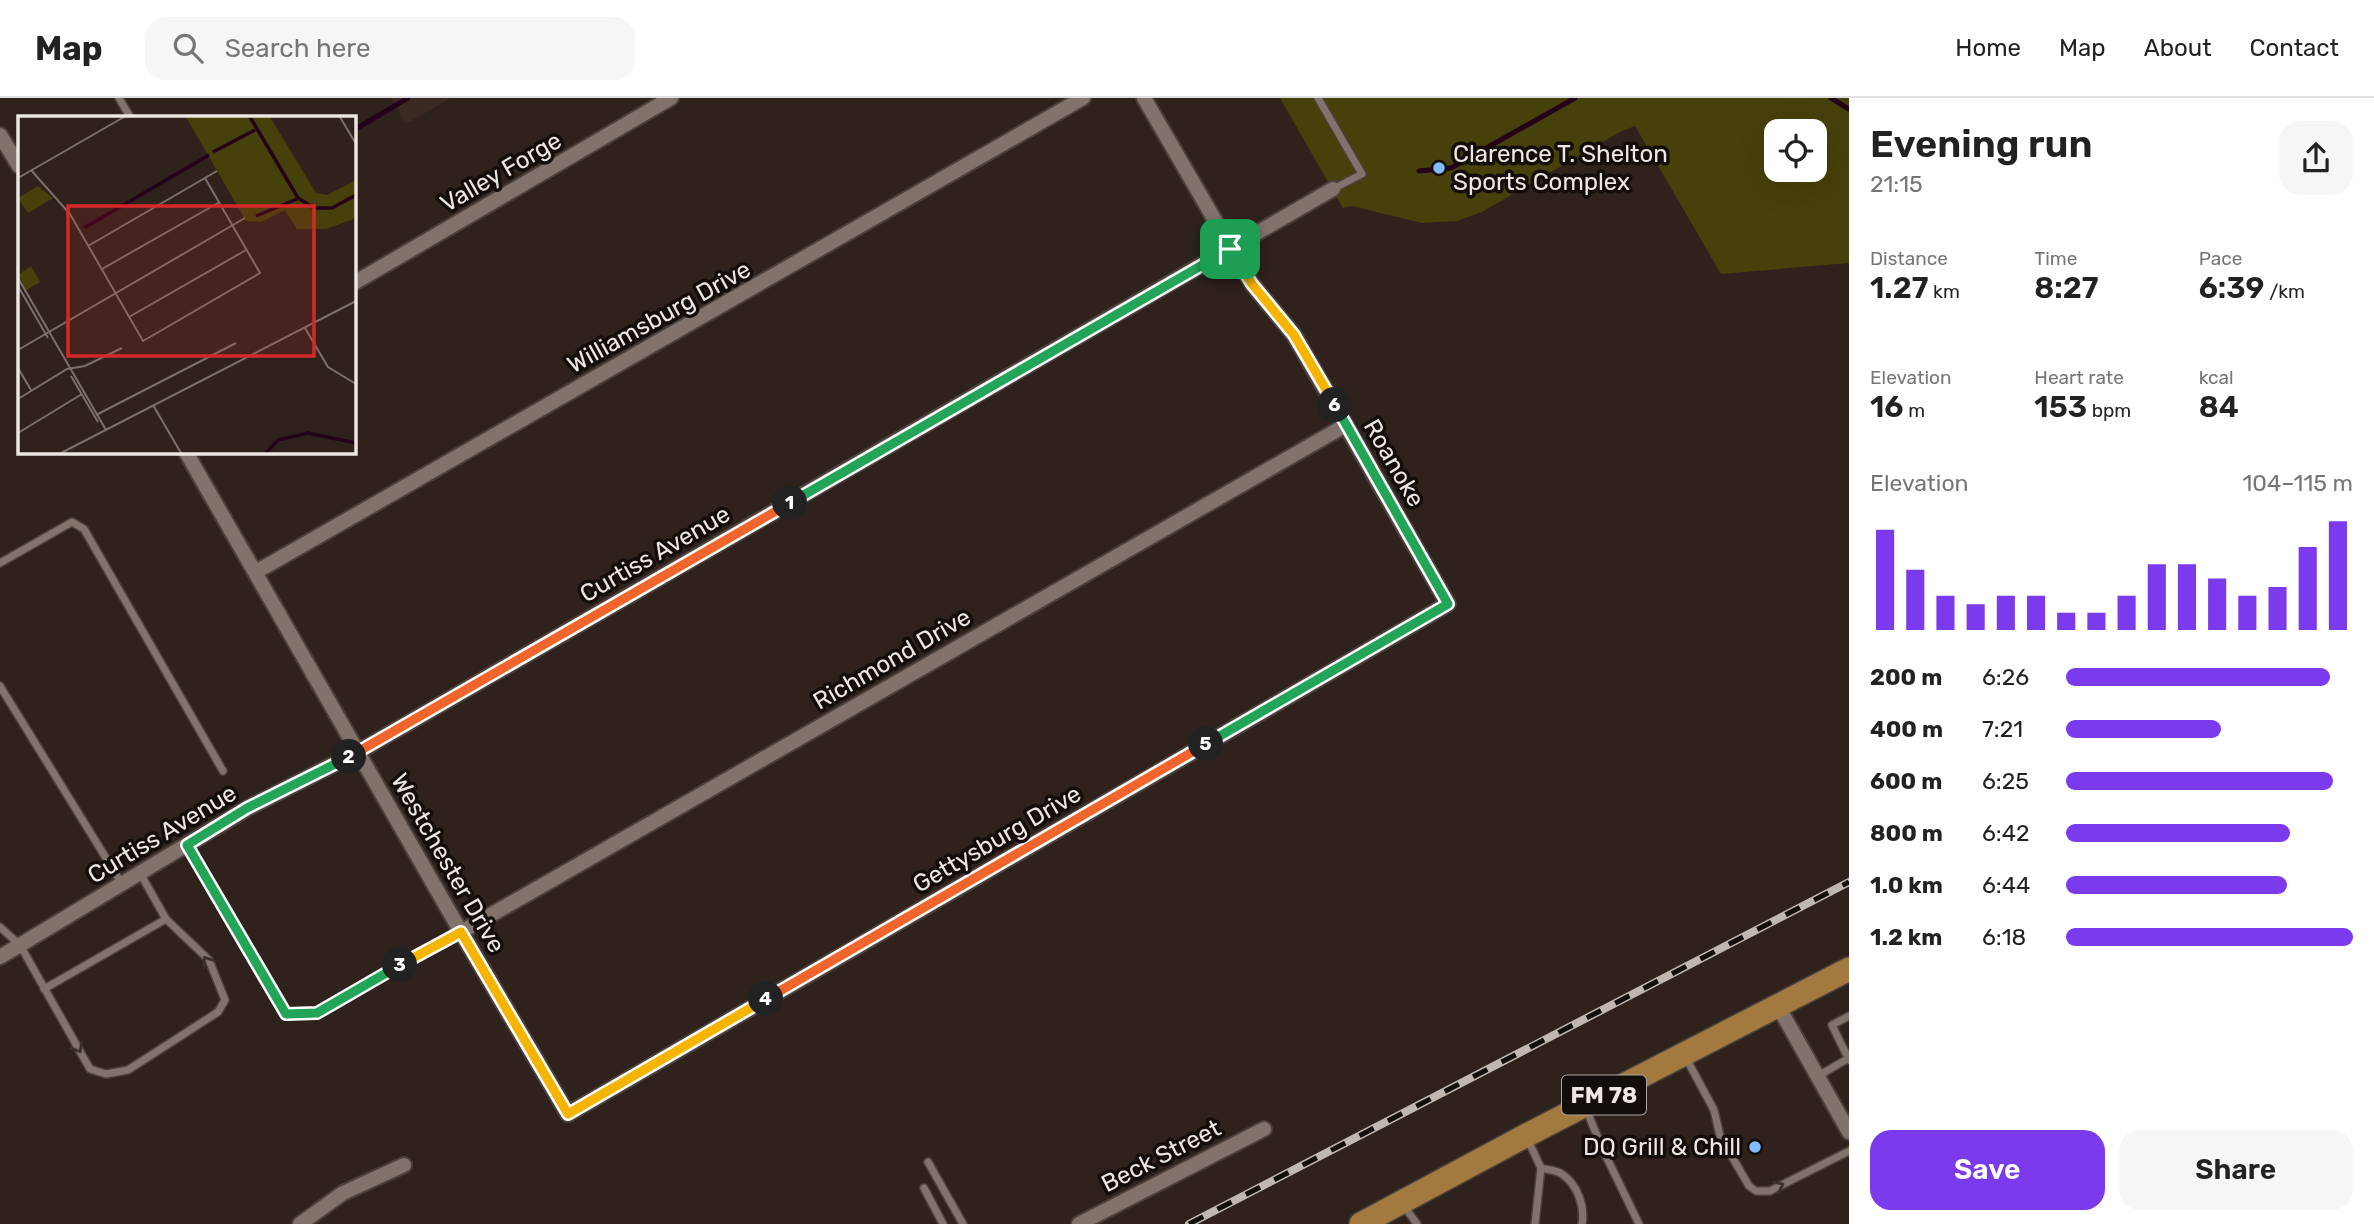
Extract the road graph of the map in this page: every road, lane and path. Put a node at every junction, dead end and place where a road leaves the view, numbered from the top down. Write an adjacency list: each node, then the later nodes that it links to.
1 (118, 98): 6 (lane)
2 (671, 98): 11 (street, Valley Forge)
3 (1083, 98): 15 (street, Williamsburg Drive)
4 (1144, 98): 10 (street, Roanoke)
5 (1318, 98): 9 (lane)
6 (129, 116)
7 (0, 135): 8 (street)
8 (18, 164)
9 (1333, 190): 10 (street, Curtiss Avenue)
10 (1230, 249): 12 (street, Roanoke); 18 (street, Curtiss Avenue)
11 (355, 282)
12 (1346, 425): 16 (street, Roanoke); 25 (street, Richmond Drive)
13 (187, 453): 15 (street, Westchester Drive)
14 (0, 563): 19 (lane)
15 (256, 572): 18 (street, Westchester Drive)
16 (1448, 604): 36 (street, Gettysburg Drive)
17 (0, 686): 22 (lane)
18 (358, 752): 20 (street, Curtiss Avenue); 25 (street, Westchester Drive)
19 (223, 771)
20 (187, 845): 21 (street, Curtiss Avenue); 25 (lane)
21 (140, 873): 22 (street, Curtiss Avenue); 23 (lane)
22 (122, 884): 26 (street, Curtiss Avenue)
23 (166, 919): 29 (lane); 29 (lane, one-way to 23)
24 (0, 927): 26 (lane)
25 (461, 932): 36 (street, Westchester Drive)
26 (20, 945): 27 (street, Curtiss Avenue); 29 (lane)
27 (0, 957)
28 (1848, 971): 30 (main road, FM 78)
29 (44, 989)
30 (1778, 1006): 32 (main road, FM 78); 34 (street)
31 (1849, 1016): 33 (lane)
32 (1684, 1054): 35 (main road, FM 78); 40 (lane, one-way to 40)
33 (1849, 1059): 34 (lane)
34 (1818, 1076): 37 (street)
35 (1585, 1105): 39 (main road, FM 78); 54 (lane)
36 (568, 1114)
37 (1847, 1123)
38 (1264, 1129): 50 (street, Beck Street)
39 (1527, 1135): 43 (lane); 45 (main road, FM 78)
40 (1849, 1151)
41 (928, 1162): 49 (lane)
42 (404, 1165): 47 (street)
43 (1541, 1168): 52 (lane); 53 (lane)
44 (924, 1188): 48 (lane)
45 (1402, 1203): 46 (main road, FM 78); 51 (lane)
46 (1375, 1221)
47 (300, 1224)
48 (943, 1224)
49 (963, 1224)
50 (1079, 1224)
51 (1417, 1224)
52 (1535, 1224)
53 (1582, 1224)
54 (1639, 1224)

